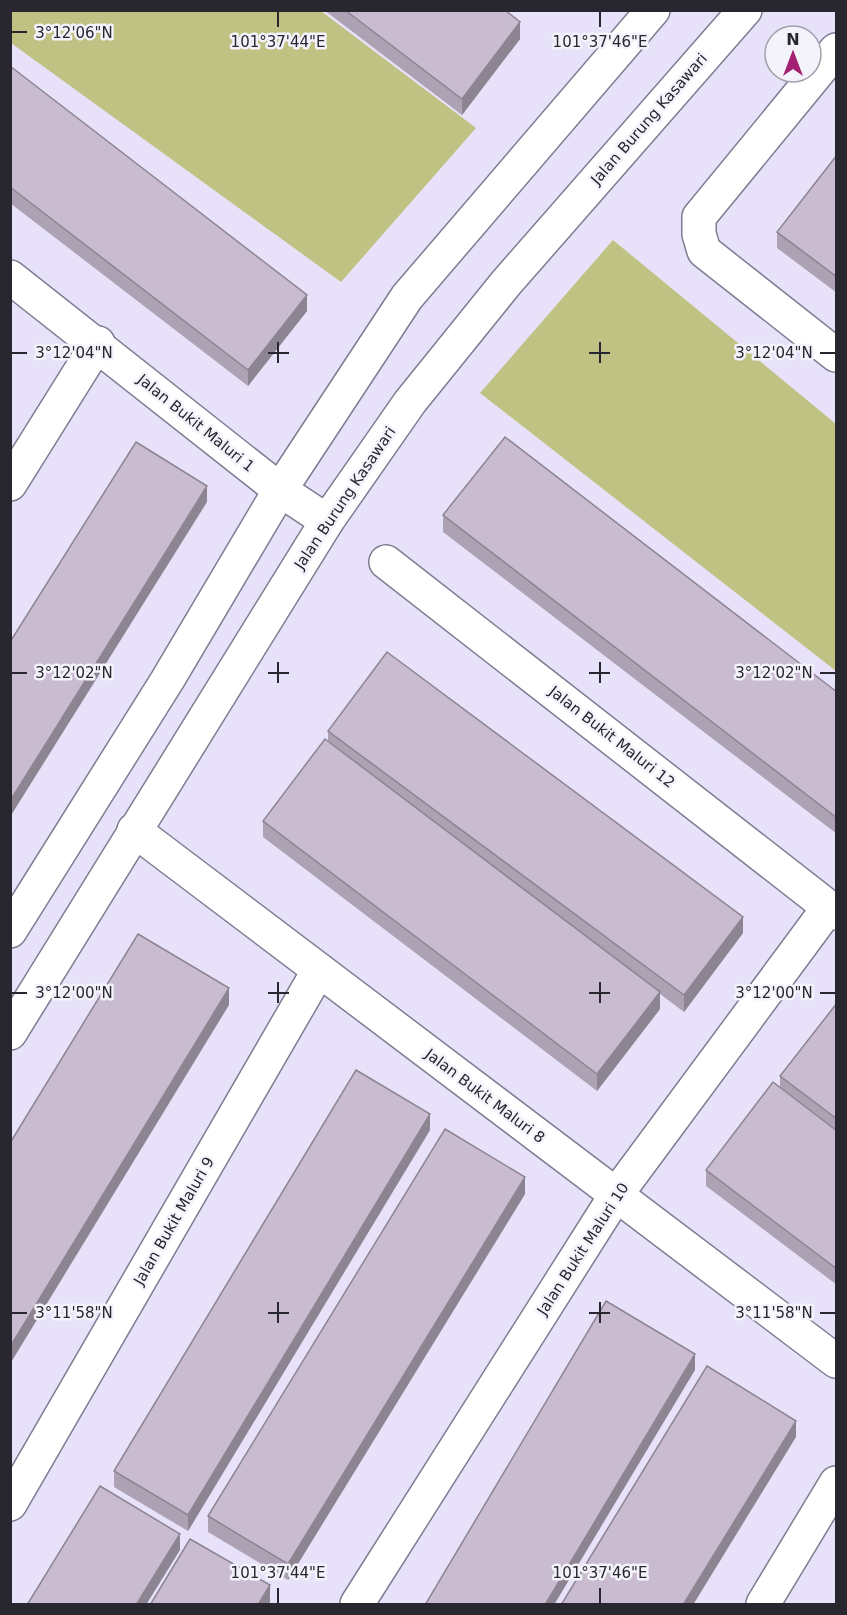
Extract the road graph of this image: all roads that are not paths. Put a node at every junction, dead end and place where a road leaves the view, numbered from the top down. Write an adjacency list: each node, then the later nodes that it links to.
1 (653, 10): 8 (street)
2 (745, 10): 9 (street, Jalan Burung Kasawari)
3 (837, 50): 6 (street)
4 (10, 277): 5 (street, Jalan Bukit Maluri 1)
5 (98, 343): 7 (street); 8 (street, Jalan Bukit Maluri 1)
6 (837, 355)
7 (10, 484)
8 (280, 490): 9 (street, Jalan Bukit Maluri 1); 13 (street)
9 (327, 521): 11 (street, Jalan Burung Kasawari)
10 (387, 562): 12 (street, Jalan Bukit Maluri 12)
11 (134, 830): 14 (street, Jalan Bukit Maluri 8); 15 (street, Jalan Burung Kasawari)
12 (833, 910): 16 (street, Jalan Bukit Maluri 10)
13 (10, 931)
14 (319, 970): 16 (street, Jalan Bukit Maluri 8); 19 (street, Jalan Bukit Maluri 9)
15 (10, 1033)
16 (616, 1195): 17 (street, Jalan Bukit Maluri 8); 20 (street, Jalan Bukit Maluri 10)
17 (837, 1361)
18 (837, 1483): 21 (street)
19 (10, 1504)
20 (357, 1605)
21 (762, 1605)

